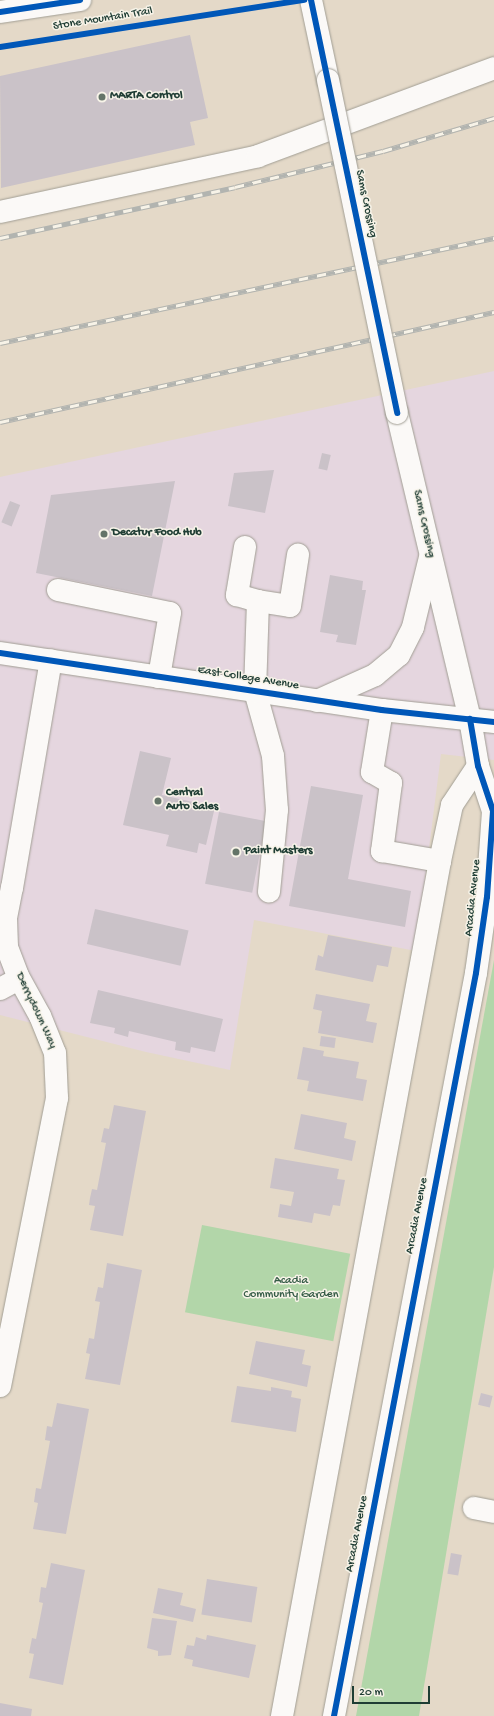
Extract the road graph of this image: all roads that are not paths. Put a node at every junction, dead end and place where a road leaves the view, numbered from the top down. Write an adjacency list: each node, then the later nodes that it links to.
1 (80, 0): 3 (street)
2 (311, 0): 7 (street, Sams Crossing, bridge)
3 (0, 12)
4 (494, 68): 5 (street)
5 (0, 212)
6 (245, 546): 10 (street)
7 (430, 554): 15 (street); 17 (street, Sams Crossing)
8 (298, 556): 10 (street)
9 (58, 590): 13 (street)
10 (258, 601): 14 (street)
11 (0, 652): 12 (street, East College Avenue)
12 (51, 660): 13 (street, East College Avenue); 23 (street, Derrydown Way)
13 (159, 677): 14 (street, East College Avenue)
14 (254, 691): 15 (street, East College Avenue); 22 (street)
15 (316, 700): 16 (street, East College Avenue)
16 (382, 710): 17 (street, East College Avenue); 21 (street)
17 (470, 719): 18 (street, East College Avenue); 19 (street, Arcadia Avenue)
18 (494, 722)
19 (478, 766): 20 (street, Arcadia Avenue); 21 (street)
20 (493, 810): 27 (street, Arcadia Avenue)
21 (440, 861): 26 (street)
22 (269, 892)
23 (19, 979): 24 (street); 25 (street, Derrydown Way)
24 (0, 989)
25 (0, 1386)
26 (282, 1716)
27 (334, 1716)

